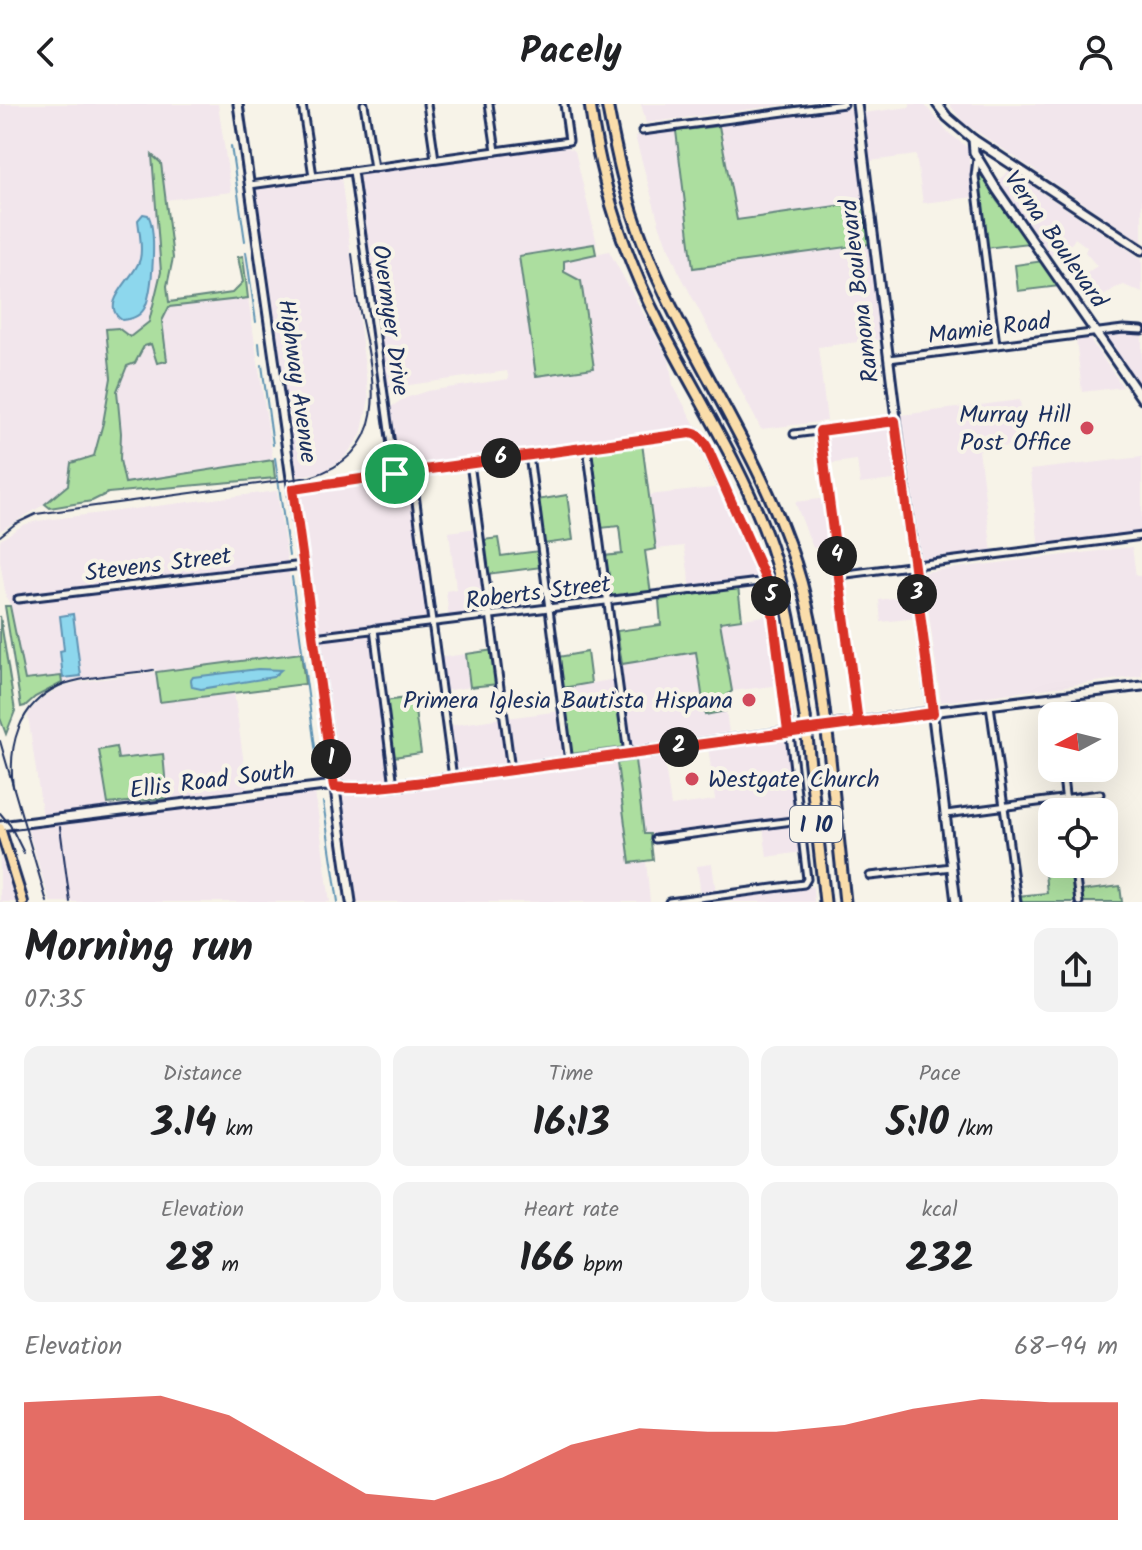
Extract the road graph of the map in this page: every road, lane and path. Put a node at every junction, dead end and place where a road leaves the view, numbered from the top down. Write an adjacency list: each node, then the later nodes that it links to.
1 (238, 104): 20 (street, Highway Avenue)
2 (302, 104): 19 (street)
3 (364, 104): 17 (street)
4 (427, 104): 15 (street)
5 (489, 104): 14 (street)
6 (564, 104): 14 (street)
7 (590, 104): 76 (highway, I 10, bridge)
8 (607, 104): 77 (highway, I 10, bridge)
9 (844, 104): 12 (street)
10 (857, 104): 25 (street, Ramona Boulevard)
11 (937, 104): 13 (street)
12 (642, 131)
13 (973, 139): 16 (street, Verna Boulevard); 21 (street)
14 (496, 151): 15 (street)
15 (435, 159): 17 (street)
16 (977, 159): 23 (street, Verna Boulevard); 24 (street)
17 (374, 168): 18 (street)
18 (353, 171): 19 (street); 34 (street, Overmyer Drive)
19 (313, 176): 20 (street)
20 (250, 185): 35 (street, Highway Avenue)
21 (1142, 250)
22 (1142, 330): 23 (street, Mamie Road)
23 (1096, 333): 24 (street, Mamie Road); 26 (street, Verna Boulevard)
24 (996, 345): 25 (street, Mamie Road)
25 (888, 359): 27 (street, Ramona Boulevard)
26 (1142, 399)
27 (895, 421): 28 (street); 38 (street, Ramona Boulevard)
28 (820, 431): 29 (street); 39 (street)
29 (794, 434)
30 (587, 447): 31 (street); 40 (street); 42 (street)
31 (529, 455): 32 (street); 43 (street)
32 (470, 463): 33 (street); 44 (street)
33 (412, 472): 34 (street); 45 (street)
34 (395, 474): 35 (street)
35 (293, 489): 37 (street, Highway Avenue)
36 (1142, 536): 38 (street)
37 (303, 565): 41 (street, Stevens Street); 47 (street, Highway Avenue)
38 (914, 565): 39 (street); 52 (street, Ramona Boulevard)
39 (839, 575): 53 (street)
40 (767, 581): 42 (street, Roberts Street); 54 (street)
41 (18, 599)
42 (608, 602): 43 (street, Roberts Street); 55 (street)
43 (550, 609): 44 (street, Roberts Street); 56 (street)
44 (491, 615): 45 (street, Roberts Street); 57 (street)
45 (432, 622): 46 (street, Roberts Street); 58 (street)
46 (374, 629): 47 (street, Roberts Street); 59 (street)
47 (314, 637): 60 (street, Highway Avenue)
48 (1142, 686): 49 (street, Ellis Road South)
49 (1054, 698): 50 (street); 51 (street, Ellis Road South)
50 (1054, 702)
51 (990, 705): 52 (street, Ellis Road South); 64 (street)
52 (933, 713): 53 (street, Ellis Road South); 65 (street, Ramona Boulevard)
53 (858, 723): 54 (street, Ellis Road South)
54 (788, 732): 55 (street, Ellis Road South); 66 (street)
55 (628, 754): 56 (street, Ellis Road South)
56 (569, 762): 57 (street, Ellis Road South)
57 (511, 770): 58 (street, Ellis Road South)
58 (453, 778): 59 (street, Ellis Road South)
59 (394, 786): 60 (street, Ellis Road South)
60 (334, 787): 67 (street, Ellis Road South); 74 (street, Highway Avenue)
61 (1100, 794): 62 (street)
62 (1073, 798)
63 (1038, 802): 64 (street)
64 (1005, 806): 65 (street); 79 (street)
65 (946, 814): 69 (street, Ramona Boulevard)
66 (800, 820): 68 (street); 72 (street)
67 (0, 827): 73 (main road)
68 (655, 839)
69 (952, 867): 70 (street); 78 (street, Ramona Boulevard)
70 (870, 876)
71 (1076, 878): 80 (street)
72 (729, 898): 75 (street)
73 (23, 902)
74 (351, 902)
75 (669, 902)
76 (825, 902)
77 (845, 902)
78 (956, 902)
79 (1017, 902)
80 (1079, 902)

